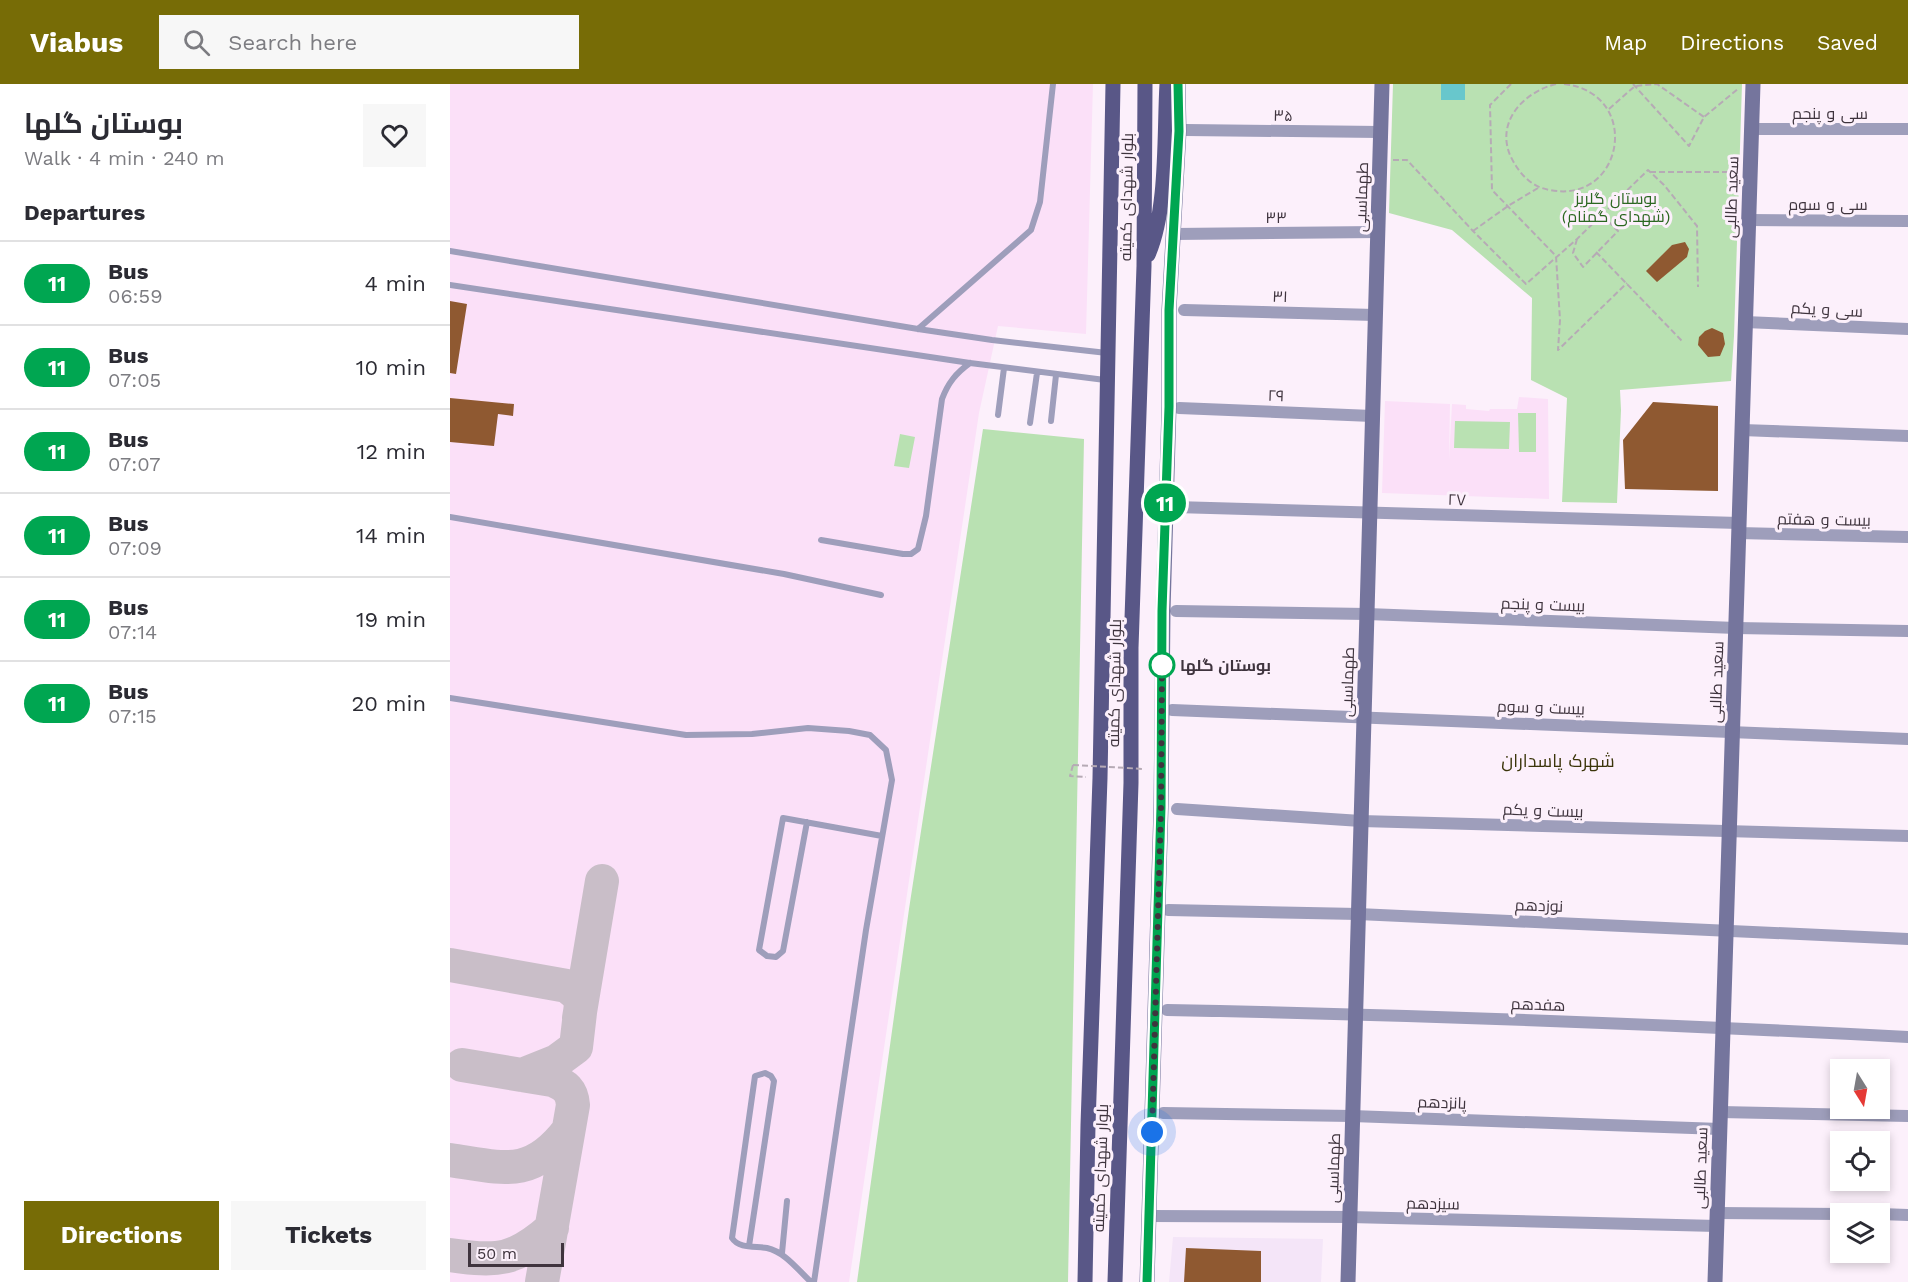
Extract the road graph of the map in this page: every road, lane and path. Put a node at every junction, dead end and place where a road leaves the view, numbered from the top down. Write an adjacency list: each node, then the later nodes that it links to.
1 (1053, 84): 42 (lane)
2 (1113, 84): 45 (main road, بلوار شهدای کمیته)
3 (1145, 84): 35 (main road, بلوار شهدای کمیته)
4 (1167, 84): 35 (main road)
5 (1178, 84): 30 (street)
6 (1382, 84): 19 (street, طهماسبی)
7 (1511, 84): 24 (path)
8 (1556, 84): 23 (path)
9 (1564, 84): 14 (path)
10 (1656, 84): 13 (path); 15 (path)
11 (1742, 84): 15 (path)
12 (1753, 84): 16 (street, سعید طالبی)
13 (1634, 85): 14 (path); 15 (path)
14 (1608, 109): 23 (path)
15 (1704, 117)
16 (1751, 129): 17 (street, سی و پنجم); 26 (street, سعید طالبی)
17 (1908, 129)
18 (1186, 130): 19 (street, ۳۵)
19 (1380, 132): 29 (street, طهماسبی)
20 (1390, 160): 28 (path)
21 (1650, 172): 22 (path); 25 (path); 38 (path)
22 (1739, 172)
23 (1539, 187): 24 (path)
24 (1508, 206): 28 (path); 34 (path)
25 (1601, 214): 31 (path); 33 (path)
26 (1748, 220): 27 (street, سی و سوم); 41 (street, سعید طالبی)
27 (1908, 221)
28 (1473, 231): 34 (path)
29 (1378, 232): 30 (street, ۳۳); 40 (street, طهماسبی)
30 (1174, 234): 99 (street)
31 (1577, 239): 33 (path); 34 (path)
32 (450, 251): 42 (lane)
33 (1596, 252): 36 (path)
34 (1556, 256): 36 (path)
35 (1143, 266): 106 (main road, بلوار شهدای کمیته)
36 (1627, 283): 44 (path)
37 (450, 285): 46 (lane)
38 (1698, 287)
39 (1184, 310): 40 (street, ۳۱)
40 (1375, 315): 53 (street, طهماسبی)
41 (1745, 322): 43 (street, سی و یکم); 56 (street, سعید طالبی)
42 (918, 329): 45 (lane)
43 (1908, 329)
44 (1682, 341)
45 (1109, 353): 50 (main road, بلوار شهدای کمیته)
46 (970, 363): 47 (lane); 63 (lane)
47 (1004, 368): 48 (lane); 52 (lane)
48 (1037, 373): 49 (lane); 55 (lane)
49 (1056, 375): 50 (lane); 54 (lane)
50 (1108, 380): 105 (main road, بلوار شهدای کمیته)
51 (1179, 408): 53 (street, ۲۹)
52 (998, 415)
53 (1372, 416): 59 (street, طهماسبی)
54 (1051, 421)
55 (1030, 423)
56 (1742, 430): 57 (street); 61 (street, سعید طالبی)
57 (1908, 436)
58 (1175, 507): 59 (street, ۲۷)
59 (1370, 513): 61 (street, ۲۷); 66 (street, طهماسبی)
60 (450, 517): 64 (lane)
61 (1739, 528): 62 (street, بیست و هفتم); 67 (street, سعید طالبی)
62 (1908, 537)
63 (821, 540)
64 (881, 595)
65 (1176, 612): 66 (street, بیست و پنجم)
66 (1367, 614): 67 (street, بیست و پنجم); 71 (street, طهماسبی)
67 (1736, 628): 68 (street, بیست و پنجم); 72 (street, سعید طالبی)
68 (1908, 632)
69 (450, 698): 80 (lane)
70 (1172, 710): 71 (street, بیست و سوم)
71 (1364, 716): 72 (street, بیست و سوم); 77 (street, طهماسبی)
72 (1732, 731): 73 (street, بیست و سوم); 79 (street, سعید طالبی)
73 (1908, 738)
74 (1144, 769): 75 (path, bridge)
75 (1070, 776)
76 (1177, 809): 77 (street, بیست و یکم)
77 (1361, 821): 79 (street, بیست و یکم); 83 (street, طهماسبی)
78 (807, 822): 78 (lane); 80 (lane)
79 (1729, 831): 81 (street, بیست و یکم); 84 (street, سعید طالبی)
80 (882, 836): 104 (lane)
81 (1908, 836)
82 (1168, 910): 83 (street, نوزدهم)
83 (1358, 914): 84 (street, نوزدهم); 87 (street, طهماسبی)
84 (1726, 930): 85 (street, نوزدهم); 88 (street, سعید طالبی)
85 (1908, 939)
86 (1167, 1010): 87 (street, هفدهم)
87 (1355, 1014): 88 (street, هفدهم); 92 (street, طهماسبی)
88 (1723, 1028): 89 (street, هفدهم); 90 (street, سعید طالبی)
89 (1908, 1037)
90 (1720, 1112): 93 (street); 94 (street, سعید طالبی)
91 (1163, 1113): 92 (street, پانزدهم)
92 (1352, 1116): 94 (street, پانزدهم); 100 (street, طهماسبی)
93 (1908, 1116)
94 (1720, 1129): 101 (street, سعید طالبی)
95 (787, 1201): 103 (lane)
96 (1830, 1214): 101 (street, سیزدهم)
97 (1890, 1214): 98 (street)
98 (1908, 1215)
99 (1150, 1216): 100 (street, سیزدهم); 107 (street)
100 (1349, 1217): 101 (street, سیزدهم); 108 (street, طهماسبی)
101 (1717, 1219): 109 (street, سعید طالبی)
102 (749, 1246): 102 (lane); 103 (lane)
103 (782, 1253): 104 (lane)
104 (813, 1282)
105 (1085, 1282)
106 (1115, 1282)
107 (1147, 1282)
108 (1348, 1282)
109 (1715, 1282)

